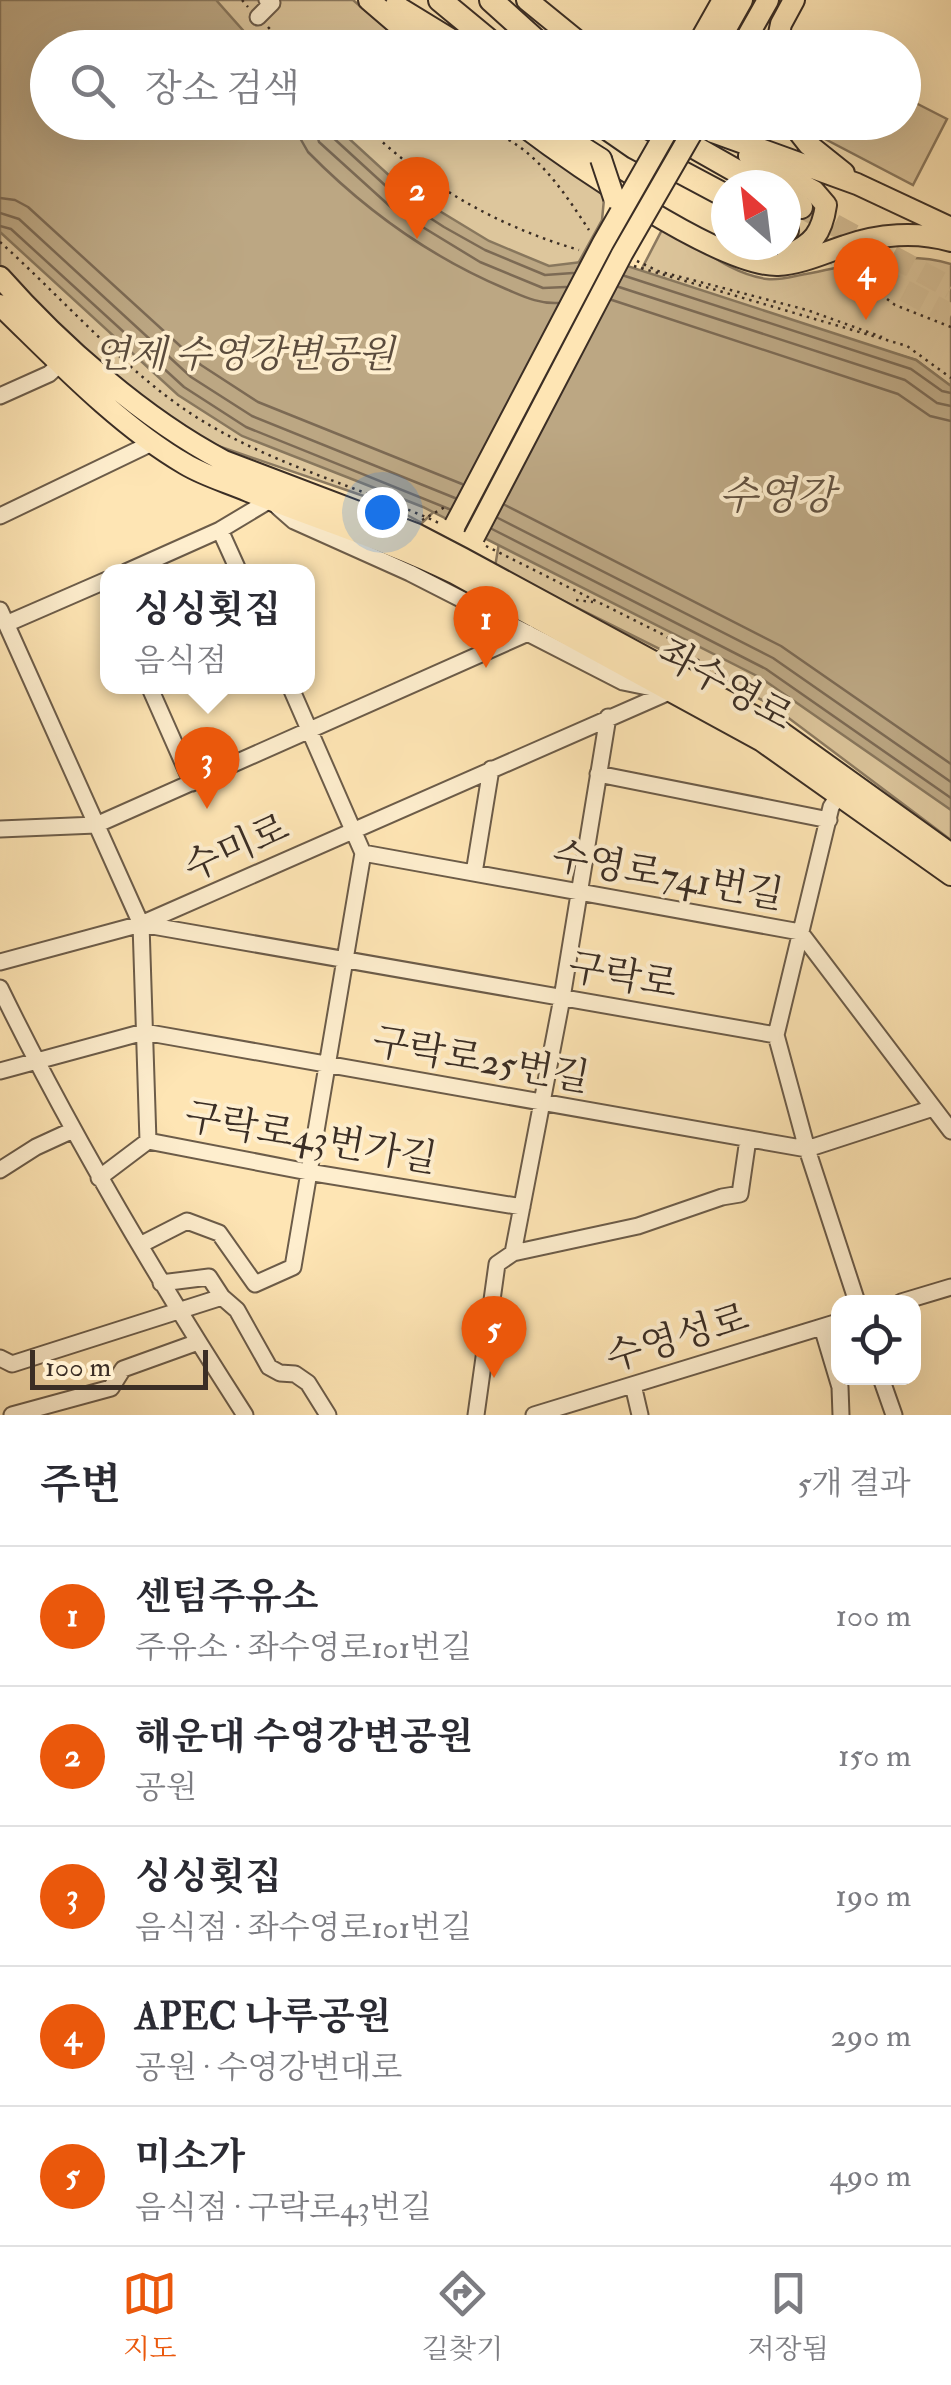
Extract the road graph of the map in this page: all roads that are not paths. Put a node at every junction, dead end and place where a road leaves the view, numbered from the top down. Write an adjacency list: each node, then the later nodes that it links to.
1 (268, 0): 11 (street)
2 (370, 0): 12 (main road)
3 (440, 0): 15 (highway)
4 (491, 0): 16 (highway)
5 (527, 0): 17 (main road)
6 (723, 0): 18 (main road)
7 (742, 0): 19 (main road)
8 (768, 0): 20 (main road)
9 (794, 0): 21 (main road)
10 (393, 4): 13 (main road); 14 (highway)
11 (258, 17)
12 (404, 30)
13 (421, 30)
14 (434, 30)
15 (476, 30)
16 (524, 30)
17 (565, 30)
18 (706, 30)
19 (725, 30)
20 (751, 30)
21 (780, 30)
22 (542, 140): 37 (main road)
23 (573, 140): 36 (main road, bridge)
24 (624, 140): 33 (highway)
25 (662, 140): 36 (main road, bridge)
26 (681, 140): 31 (highway)
27 (695, 140): 48 (main road, bridge)
28 (725, 140): 37 (main road)
29 (741, 140): 32 (main road)
30 (805, 140): 32 (main road)
31 (734, 170)
32 (857, 184): 34 (main road)
33 (711, 188)
34 (951, 228)
35 (951, 241): 37 (main road)
36 (598, 249): 45 (main road, bridge)
37 (746, 262)
38 (2, 287): 39 (main road, 좌수영로); 42 (main road, 좌수영로)
39 (60, 364): 40 (street); 41 (main road, 좌수영로)
40 (0, 396)
41 (154, 442): 42 (main road, 좌수영로); 43 (street)
42 (274, 491): 44 (street); 45 (main road, 좌수영로); 51 (street)
43 (0, 516)
44 (220, 530): 46 (street); 47 (street)
45 (438, 555): 48 (main road, 좌수영로)
46 (144, 564)
47 (235, 564)
48 (458, 565): 52 (main road, 좌수영로)
49 (100, 587): 50 (street)
50 (3, 617): 62 (street)
51 (528, 633): 52 (street); 56 (street)
52 (680, 687): 55 (street, 수미로); 60 (main road, 좌수영로)
53 (153, 694): 59 (street)
54 (294, 694): 56 (street)
55 (608, 717): 57 (street, 수미로); 58 (street)
56 (310, 730): 59 (street); 64 (street)
57 (491, 769): 64 (street, 수미로); 67 (street)
58 (598, 774): 61 (street); 69 (street)
59 (192, 783): 62 (street)
60 (843, 788): 61 (street); 66 (main road, 좌수영로); 68 (main road, 좌수영로)
61 (829, 820): 71 (street)
62 (96, 826): 63 (street); 70 (street)
63 (0, 829)
64 (354, 830): 65 (street); 70 (street, 수미로)
65 (363, 854): 67 (street, 수영로741번길); 72 (street)
66 (951, 854)
67 (474, 873): 69 (street, 수영로741번길)
68 (951, 875)
69 (579, 890): 71 (street, 수영로741번길); 75 (street)
70 (141, 924): 72 (street, 구락로); 73 (street, 수미로); 76 (street)
71 (800, 932): 77 (street); 82 (street, 수영로741번길)
72 (343, 960): 75 (street, 구락로); 79 (street)
73 (0, 962)
74 (0, 988): 78 (street)
75 (562, 998): 77 (street, 구락로); 81 (street)
76 (144, 1032): 78 (street); 79 (street, 구락로25번길); 86 (street)
77 (776, 1035): 87 (street)
78 (36, 1061): 80 (street); 83 (street)
79 (327, 1064): 81 (street, 구락로25번길); 89 (street)
80 (0, 1071)
81 (542, 1102): 85 (street, 구락로25번길); 91 (street)
82 (933, 1108): 84 (street, 수영로741번길); 87 (street)
83 (73, 1130): 88 (street); 90 (street)
84 (951, 1130)
85 (748, 1138): 87 (street, 구락로25번길); 93 (street)
86 (148, 1140): 89 (street, 구락로43번가길); 90 (street, 구락로43번가길)
87 (807, 1149): 96 (street)
88 (0, 1170)
89 (308, 1172): 91 (street, 구락로43번가길); 92 (street)
90 (99, 1178): 92 (street)
91 (522, 1206): 93 (street)
92 (140, 1245): 94 (street)
93 (514, 1252): 108 (street)
94 (161, 1283): 97 (street); 99 (street)
95 (951, 1287): 98 (street)
96 (855, 1295)
97 (222, 1296): 99 (street); 107 (street)
98 (921, 1296)
99 (179, 1312): 101 (street); 102 (street)
100 (830, 1324): 103 (street, 수영성로); 111 (street)
101 (198, 1342): 105 (street); 106 (street)
102 (0, 1358)
103 (633, 1384): 109 (street, 수영성로); 110 (street)
104 (884, 1385): 112 (street)
105 (12, 1415)
106 (245, 1415)
107 (328, 1415)
108 (476, 1415)
109 (534, 1415)
110 (640, 1415)
111 (841, 1415)
112 (894, 1415)

